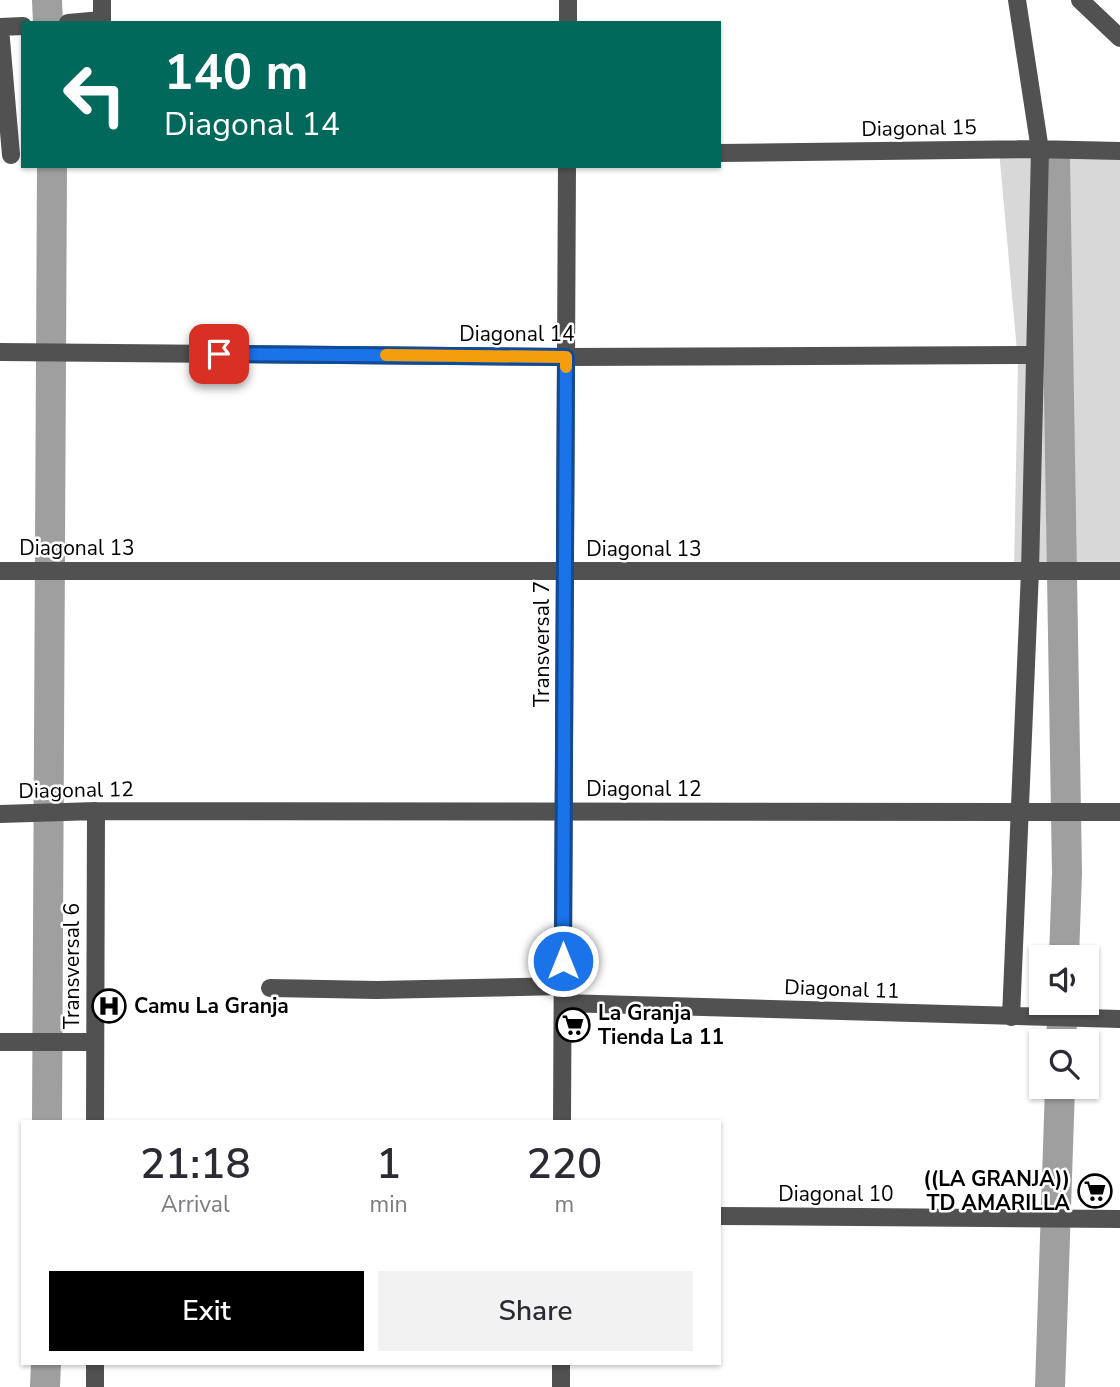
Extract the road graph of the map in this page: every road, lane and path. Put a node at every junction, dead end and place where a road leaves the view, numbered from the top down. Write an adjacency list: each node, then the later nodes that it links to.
1 (102, 0): 5 (street)
2 (568, 0): 6 (street)
3 (1017, 0): 10 (street)
4 (1080, 0): 9 (street)
5 (102, 21)
6 (568, 21)
7 (21, 26): 8 (street)
8 (0, 27): 13 (street)
9 (1120, 38)
10 (1040, 150): 11 (street, Diagonal 15); 12 (street, Diagonal 15); 16 (street)
11 (1120, 151)
12 (721, 153)
13 (11, 155)
14 (567, 168): 17 (street, Transversal 7)
15 (2, 352): 17 (street, Diagonal 14)
16 (1034, 355): 17 (street, Diagonal 14); 20 (street)
17 (566, 357): 19 (street, Transversal 7)
18 (4, 571): 19 (street, Diagonal 13)
19 (565, 571): 20 (street, Diagonal 13); 23 (street, Transversal 7)
20 (1038, 571): 21 (street, Diagonal 13); 24 (street)
21 (1120, 571)
22 (96, 811): 23 (street, Diagonal 12); 26 (street, Diagonal 12); 31 (street, Transversal 6)
23 (564, 812): 24 (street, Diagonal 12); 28 (street, Transversal 7)
24 (1020, 812): 25 (street, Diagonal 12); 29 (street)
25 (1120, 812)
26 (5, 814)
27 (270, 988): 28 (street, Diagonal 11)
28 (563, 995): 29 (street, Diagonal 11); 34 (street, Transversal 7)
29 (1012, 1017): 30 (street, Diagonal 11)
30 (1120, 1019)
31 (95, 1041): 32 (street); 33 (street, Transversal 6)
32 (0, 1042)
33 (95, 1120)
34 (562, 1120)
35 (721, 1216): 36 (street, Diagonal 10)
36 (1120, 1219)
37 (95, 1365): 39 (street)
38 (561, 1365): 40 (street)
39 (95, 1387)
40 (561, 1387)

